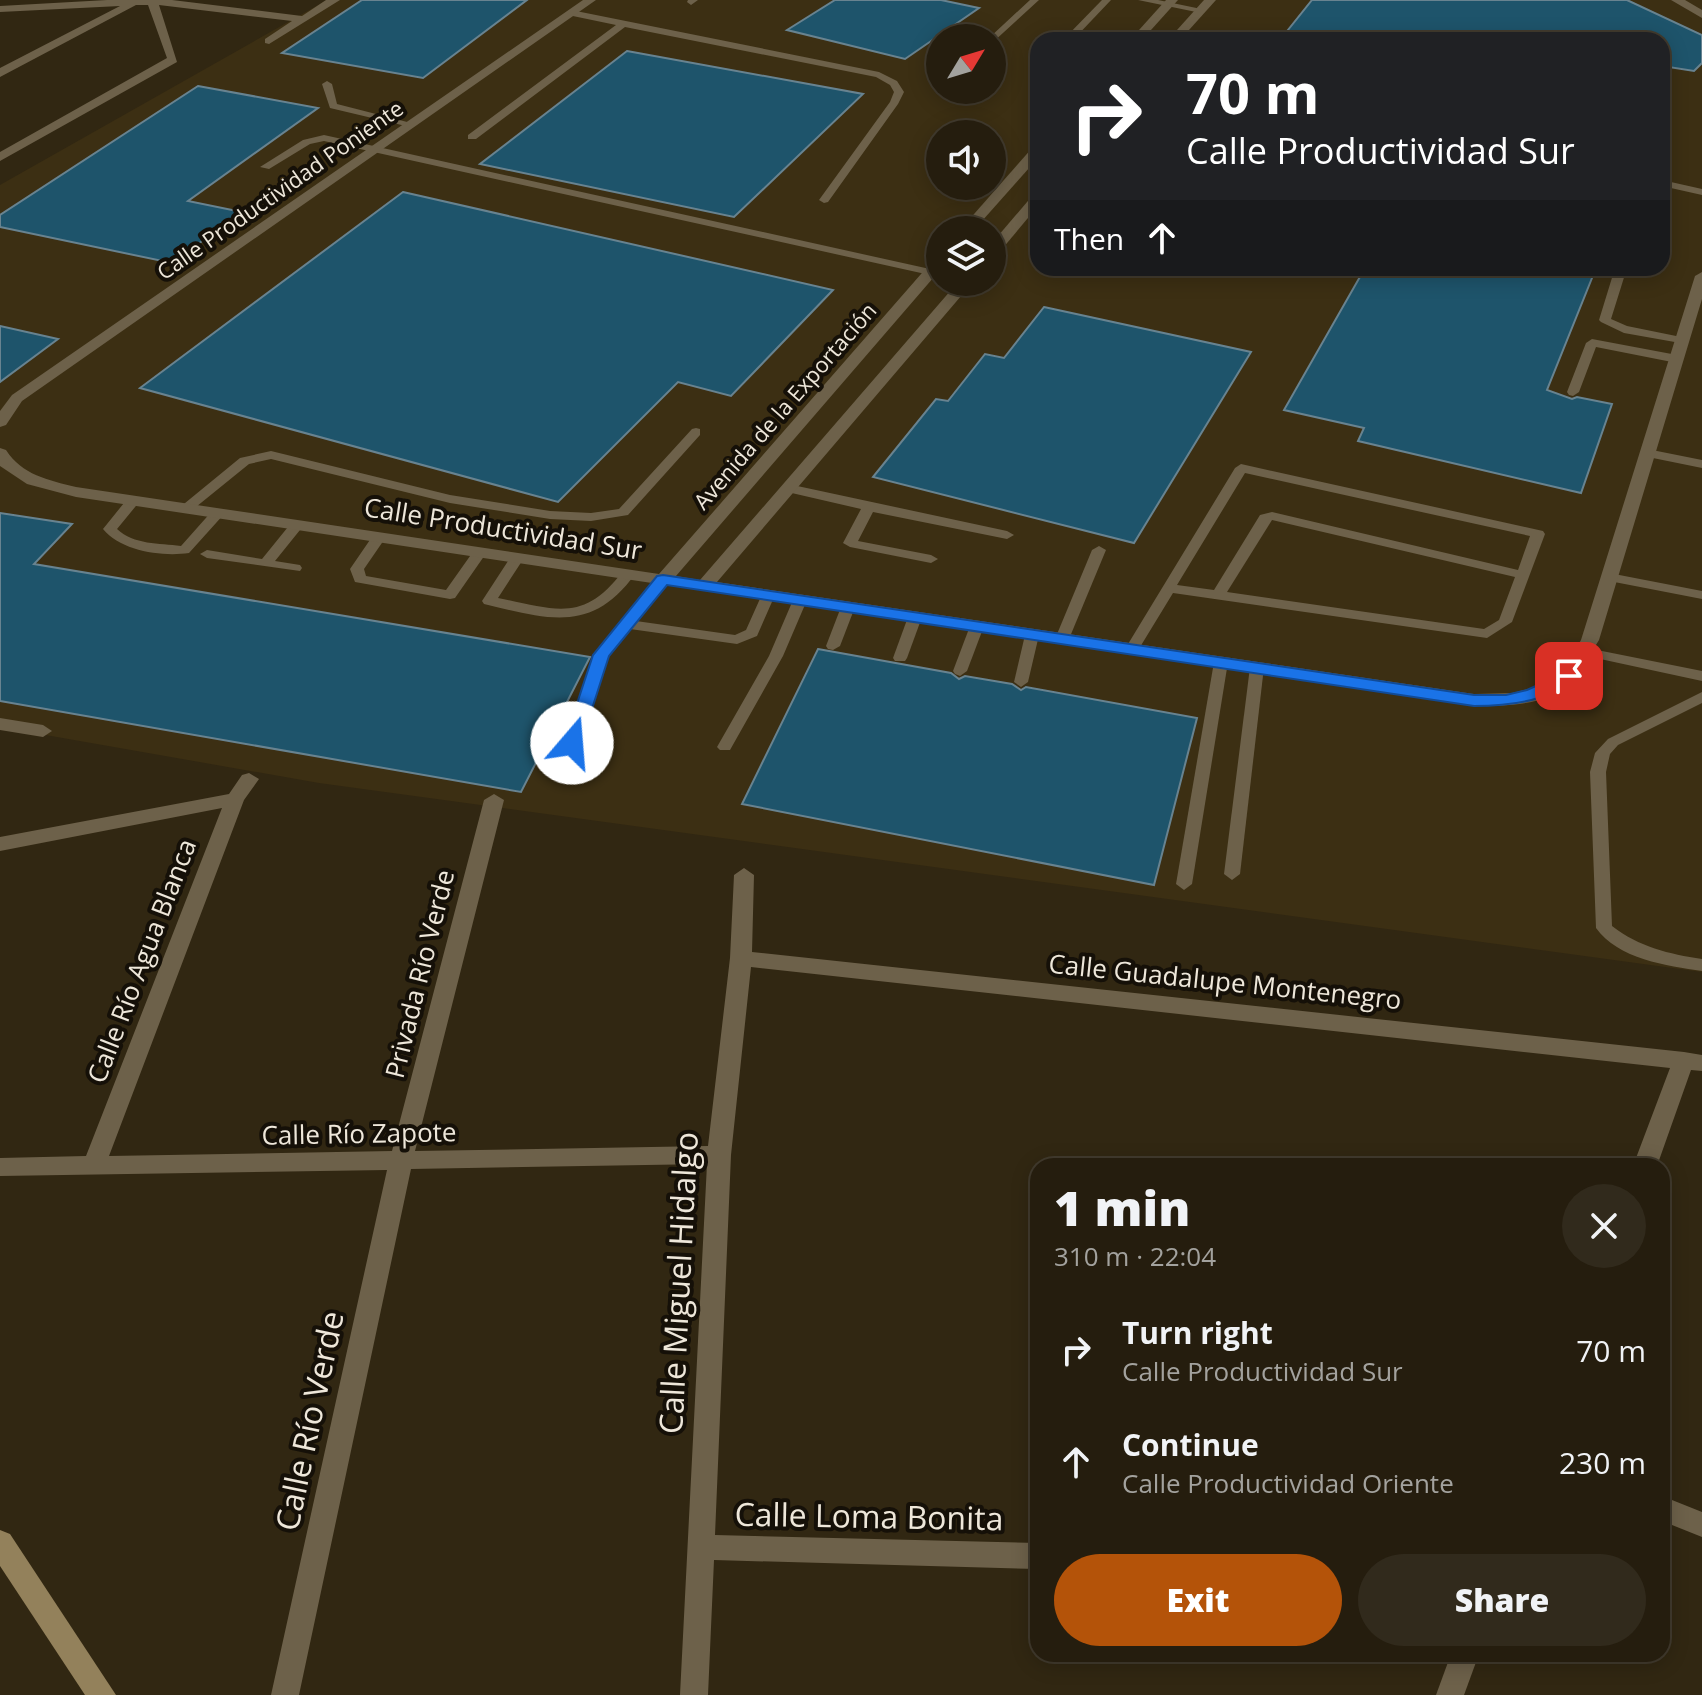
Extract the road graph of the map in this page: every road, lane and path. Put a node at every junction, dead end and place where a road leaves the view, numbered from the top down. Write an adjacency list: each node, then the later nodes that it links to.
1 (152, 0): 9 (street); 10 (street); 30 (street)
2 (334, 0): 16 (street)
3 (590, 0): 14 (street, Calle Productividad Poniente)
4 (1035, 0): 18 (lane)
5 (1107, 0): 19 (lane)
6 (1142, 0): 11 (lane)
7 (1210, 0): 13 (street)
8 (1677, 0): 15 (street)
9 (139, 1): 12 (street); 23 (street)
10 (199, 2): 16 (street)
11 (1170, 2): 13 (lane); 20 (street)
12 (0, 9)
13 (1201, 10): 21 (street)
14 (571, 13): 17 (lane); 27 (street, Calle Productividad Poniente)
15 (1702, 15)
16 (302, 19): 22 (street)
17 (622, 25): 28 (lane); 37 (lane)
18 (1006, 27)
19 (1076, 32)
20 (1143, 32)
21 (1181, 32)
22 (269, 41)
23 (39, 53): 24 (street); 25 (street)
24 (0, 56)
25 (0, 73)
26 (327, 84): 27 (lane)
27 (410, 124): 31 (street, Calle Productividad Poniente)
28 (472, 137)
29 (0, 138): 30 (street)
30 (24, 144): 32 (street)
31 (372, 150): 34 (lane); 42 (lane); 50 (street, Calle Productividad Poniente)
32 (0, 157)
33 (1030, 165): 39 (street)
34 (265, 167)
35 (1670, 185): 36 (lane)
36 (1702, 192)
37 (824, 200)
38 (1030, 201): 39 (street)
39 (1006, 210): 40 (street); 41 (street)
40 (994, 216)
41 (1004, 216)
42 (926, 264)
43 (926, 276): 73 (street, Avenida de la Exportación)
44 (1619, 276): 47 (lane)
45 (1702, 276): 47 (street, Calle Productividad Sur)
46 (954, 296): 55 (street)
47 (1682, 341): 48 (street, Calle Productividad Sur)
48 (1677, 359): 49 (lane); 53 (street, Calle Productividad Sur)
49 (1573, 392)
50 (0, 422)
51 (696, 432): 58 (lane)
52 (0, 453): 56 (street, Calle Productividad Sur)
53 (1647, 453): 54 (lane); 72 (street, Calle Productividad Sur)
54 (1702, 464)
55 (788, 488): 57 (lane); 74 (street)
56 (133, 501): 58 (street, Calle Productividad Sur); 59 (lane)
57 (869, 507): 61 (lane); 67 (lane)
58 (186, 508): 59 (street, Calle Productividad Sur)
59 (218, 513): 60 (street, Calle Productividad Sur)
60 (297, 525): 62 (street, Calle Productividad Sur); 68 (lane)
61 (1007, 535)
62 (379, 537): 64 (street, Calle Productividad Sur); 64 (lane)
63 (1099, 550): 85 (lane)
64 (480, 552): 66 (street, Calle Productividad Sur)
65 (207, 554): 68 (lane)
66 (517, 558): 70 (street, Calle Productividad Sur); 70 (lane)
67 (931, 559)
68 (266, 563): 69 (lane)
69 (295, 568)
70 (628, 574): 73 (street, Calle Productividad Sur)
71 (1522, 575): 75 (lane); 78 (lane); 78 (lane)
72 (1609, 577): 77 (lane); 88 (street, Calle Productividad Sur)
73 (663, 580): 74 (street, Calle Productividad Sur); 82 (lane)
74 (704, 586): 76 (street, Calle Productividad Sur)
75 (1169, 588): 78 (lane); 87 (lane)
76 (768, 595): 79 (street, Calle Productividad Sur); 82 (lane)
77 (1702, 595)
78 (1218, 596)
79 (800, 600): 80 (street, Calle Productividad Sur); 99 (lane)
80 (848, 607): 81 (street, Calle Productividad Sur); 86 (lane)
81 (915, 617): 83 (street, Calle Productividad Sur); 89 (lane)
82 (626, 624): 98 (lane)
83 (977, 626): 84 (street, Calle Productividad Sur); 92 (lane)
84 (1032, 635): 85 (street, Calle Productividad Sur); 94 (lane)
85 (1062, 639): 87 (street, Calle Productividad Sur)
86 (833, 646)
87 (1132, 649): 90 (street, Calle Productividad Sur)
88 (1582, 651): 91 (street, Calle Productividad Sur); 93 (lane)
89 (900, 658)
90 (1221, 662): 91 (street, Calle Productividad Sur); 106 (lane)
91 (1257, 667): 104 (lane)
92 (960, 671)
93 (1702, 676)
94 (1021, 682)
95 (1702, 697): 108 (lane)
96 (0, 724): 97 (street)
97 (43, 731)
98 (572, 743)
99 (725, 747)
100 (249, 779): 101 (street, Calle Río Agua Blanca)
101 (235, 799): 103 (street); 114 (street, Calle Río Agua Blanca)
102 (494, 800): 112 (street, Privada Río Verde)
103 (0, 844)
104 (1232, 874)
105 (744, 875): 107 (street, Calle Miguel Hidalgo)
106 (1184, 884)
107 (741, 958): 109 (street, Calle Guadalupe Montenegro); 110 (street, Calle Miguel Hidalgo)
108 (1702, 965)
109 (1693, 1061): 111 (street)
110 (719, 1155): 112 (street, Calle Río Zapote); 118 (street, Calle Miguel Hidalgo)
111 (1649, 1158)
112 (401, 1161): 114 (street, Calle Río Zapote); 122 (street, Calle Río Verde)
113 (0, 1167): 114 (street, Calle Río Zapote)
114 (93, 1167)
115 (1670, 1511): 116 (street)
116 (1702, 1525)
117 (0, 1543): 121 (street)
118 (699, 1547): 119 (street, Calle Loma Bonita); 123 (street, Calle Miguel Hidalgo)
119 (1030, 1556)
120 (1462, 1662): 124 (street)
121 (102, 1695)
122 (285, 1695)
123 (694, 1695)
124 (1450, 1695)

